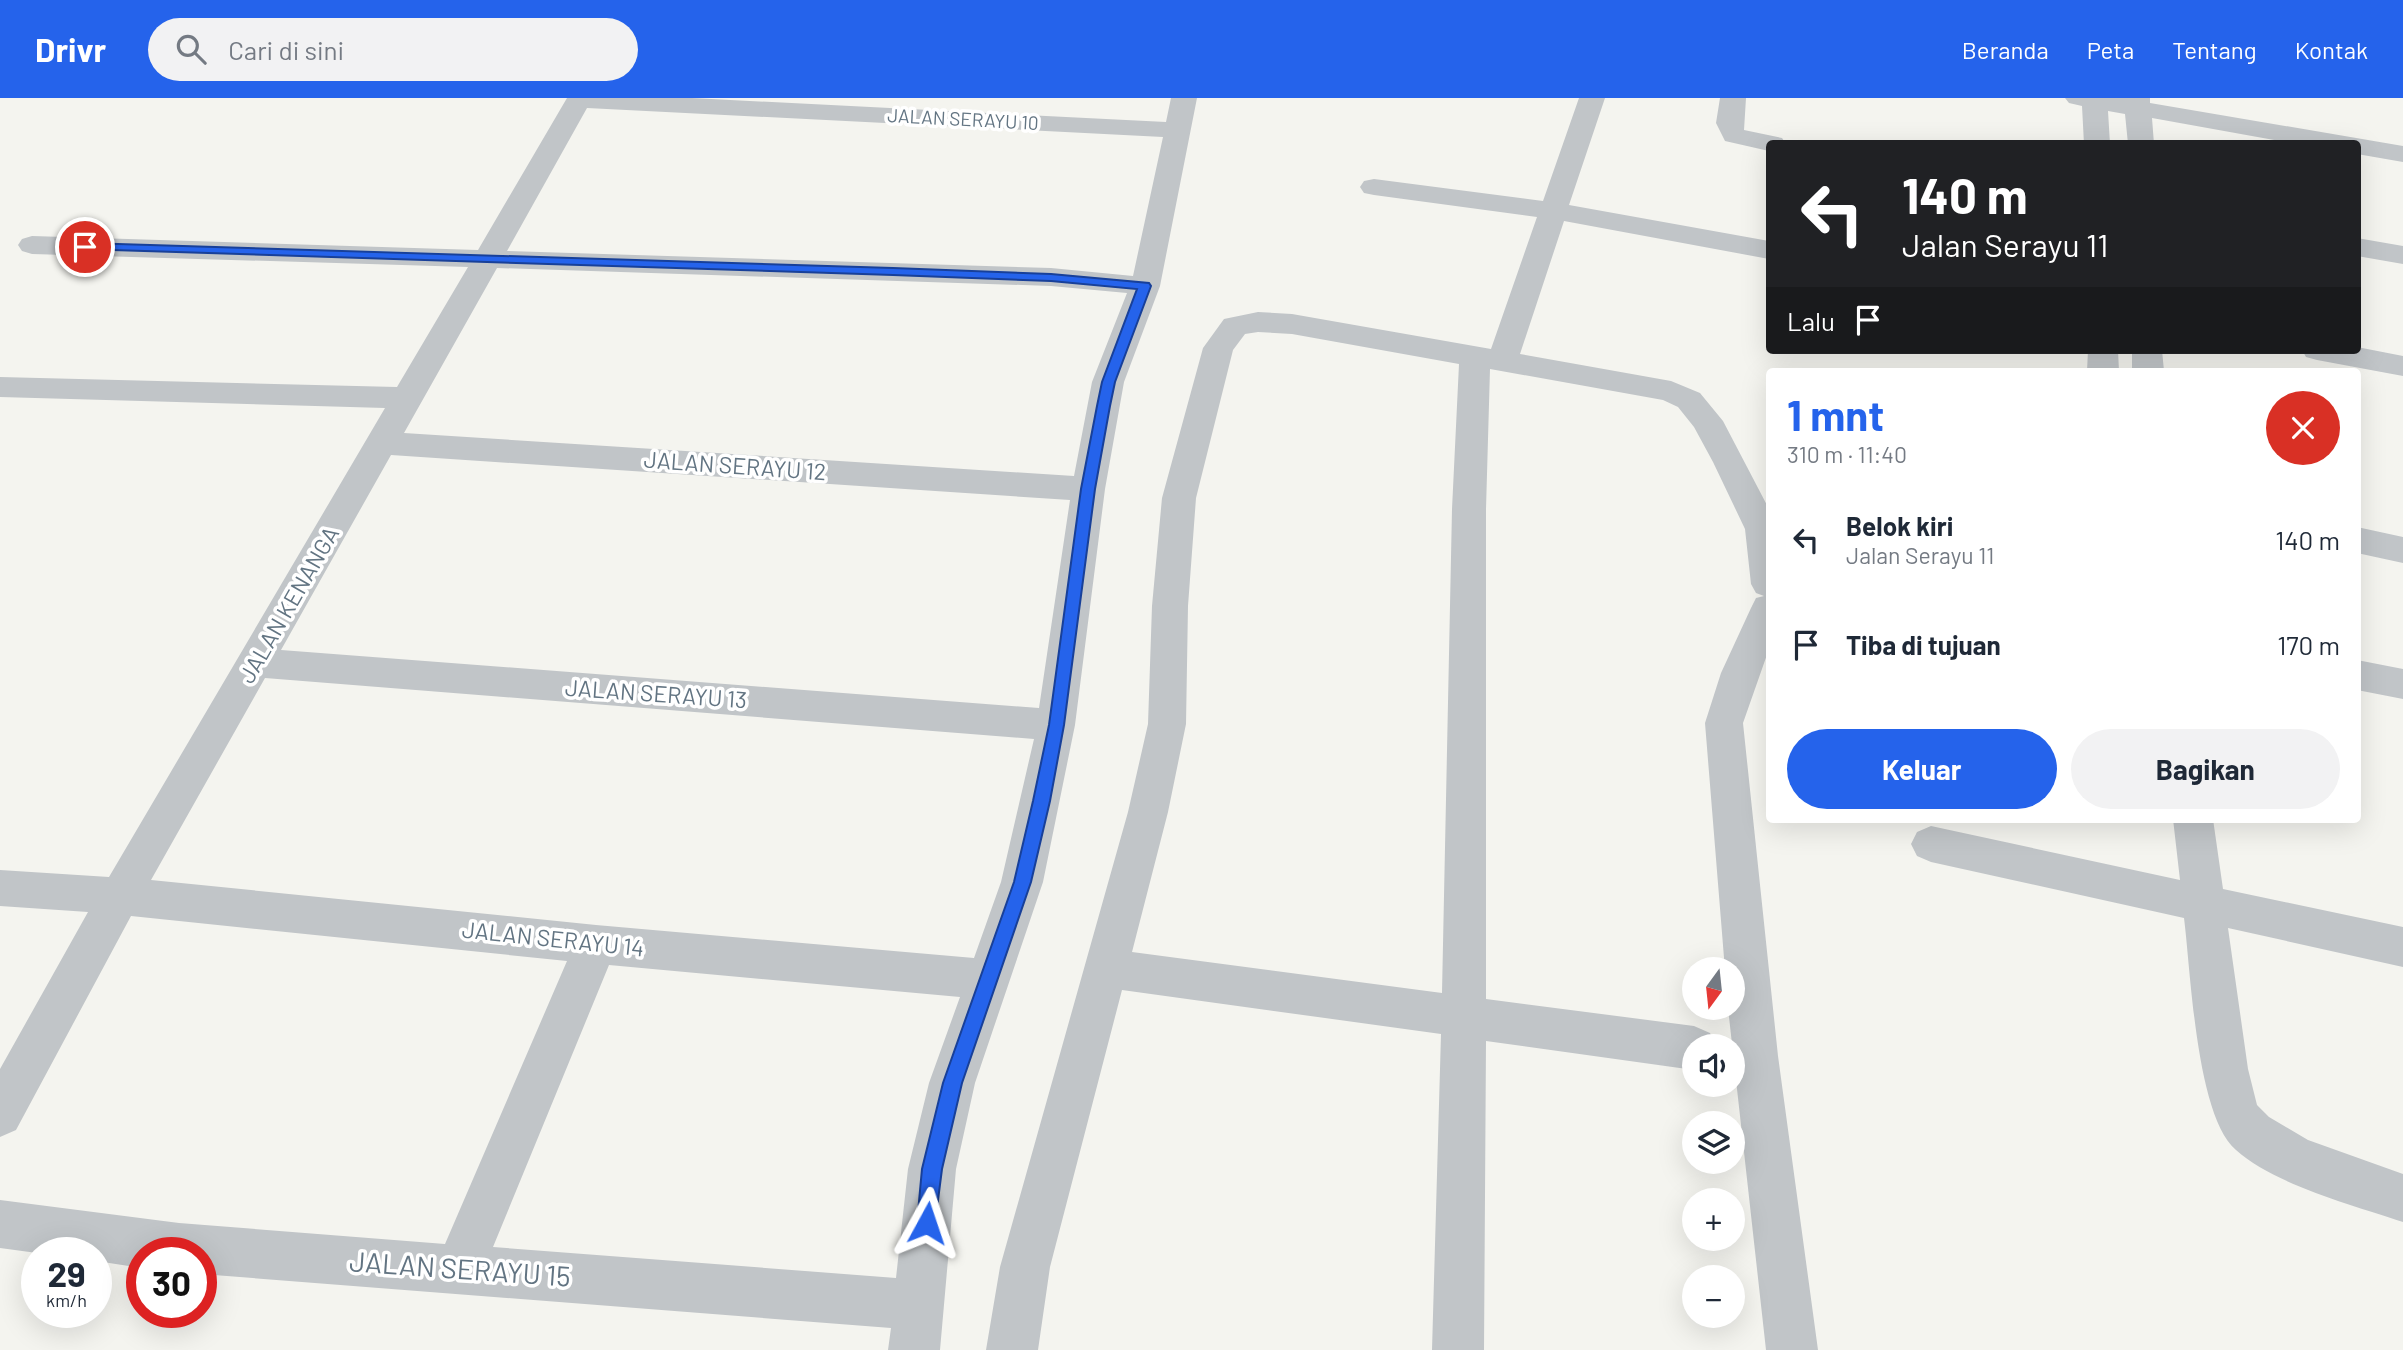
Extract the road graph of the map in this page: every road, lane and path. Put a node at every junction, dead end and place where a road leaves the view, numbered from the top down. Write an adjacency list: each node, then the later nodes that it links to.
1 (1592, 98): 14 (street)
2 (1734, 98): 10 (street)
3 (579, 99): 6 (street, JALAN SERAYU 10); 19 (street, JALAN KENANGA)
4 (2089, 99): 5 (street); 7 (street)
5 (2137, 103): 8 (street); 9 (street)
6 (1182, 114): 20 (street)
7 (2096, 140)
8 (2141, 140)
9 (2324, 140)
10 (1766, 143)
11 (2361, 147): 12 (street)
12 (2403, 153)
13 (1374, 187): 14 (street)
14 (1554, 211): 17 (street); 22 (street)
15 (32, 245): 19 (street)
16 (2361, 248): 18 (street)
17 (1766, 249)
18 (2403, 255)
19 (488, 257): 20 (street); 25 (street, JALAN KENANGA)
20 (1145, 286): 27 (street)
21 (2338, 354): 23 (street)
22 (1489, 360): 30 (street); 43 (street); 45 (street)
23 (2403, 366)
24 (0, 387): 25 (street)
25 (407, 398): 26 (street, JALAN KENANGA)
26 (382, 443): 27 (street, JALAN SERAYU 12); 32 (street, JALAN KENANGA)
27 (1088, 489): 35 (street)
28 (2361, 541): 29 (street)
29 (2403, 550)
30 (1766, 560)
31 (1766, 615): 46 (street)
32 (256, 663): 35 (street, JALAN SERAYU 13); 39 (street, JALAN KENANGA)
33 (2361, 676): 34 (street)
34 (2403, 684)
35 (1056, 725): 44 (street)
36 (2194, 823): 40 (street)
37 (1931, 844): 40 (street)
38 (0, 888): 39 (street, JALAN SERAYU 14)
39 (120, 897): 41 (street, JALAN SERAYU 14); 49 (street, JALAN KENANGA)
40 (2205, 902): 42 (street); 50 (street)
41 (596, 944): 44 (street, JALAN SERAYU 14); 52 (street)
42 (2403, 947)
43 (1106, 968): 45 (street); 54 (street)
44 (988, 979): 53 (street)
45 (1464, 1016): 47 (street); 55 (street)
46 (1743, 1034)
47 (1682, 1046)
48 (1745, 1060): 56 (street)
49 (0, 1114)
50 (2403, 1198)
51 (0, 1224): 52 (street, JALAN SERAYU 15)
52 (459, 1269): 53 (street, JALAN SERAYU 15)
53 (917, 1327)
54 (1012, 1350)
55 (1458, 1350)
56 (1791, 1350)

